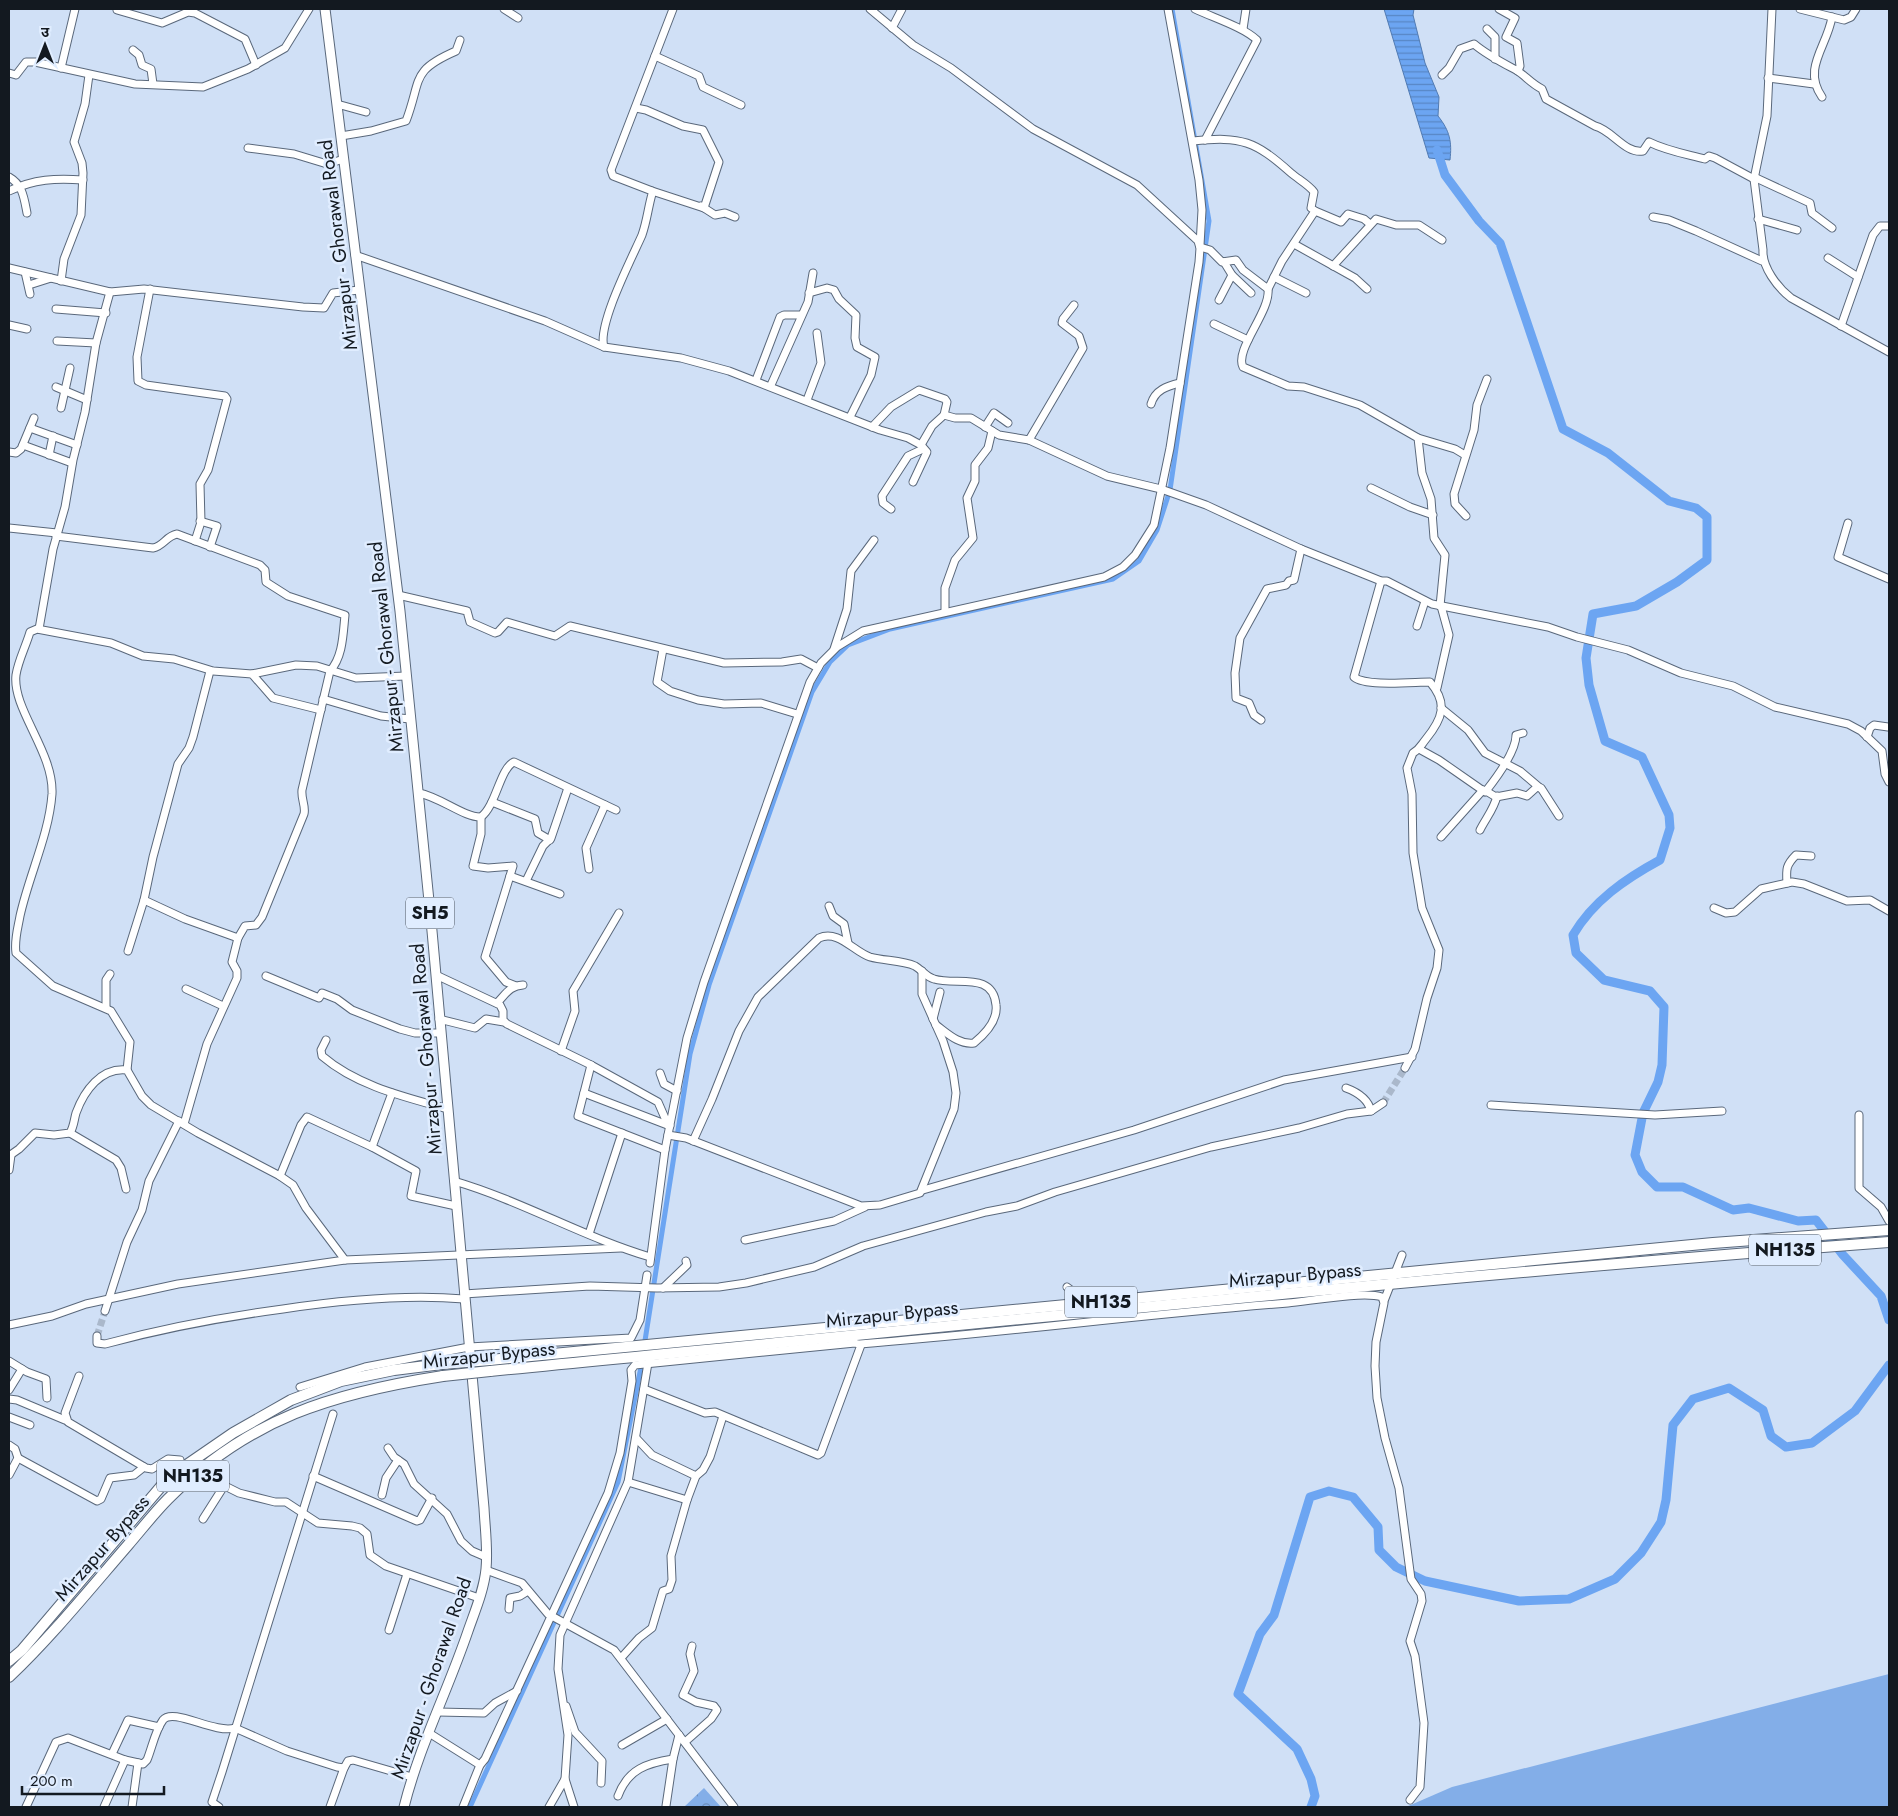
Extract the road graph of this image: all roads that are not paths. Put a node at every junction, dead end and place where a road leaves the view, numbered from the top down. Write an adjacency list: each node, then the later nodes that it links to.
1 (75, 9): 26 (street)
2 (308, 9): 25 (street)
3 (325, 9): 35 (main road, Mirzapur - Ghorawal Road / SH5)
4 (504, 9): 17 (street)
5 (674, 9): 23 (street)
6 (870, 9): 18 (street)
7 (902, 9): 18 (street)
8 (1168, 9): 40 (street)
9 (1195, 9): 19 (street)
10 (1246, 9): 19 (street)
11 (1499, 9): 27 (street)
12 (1772, 9): 31 (street)
13 (1800, 9): 16 (street)
14 (1856, 9): 16 (street)
15 (117, 10): 25 (street)
16 (1832, 17): 33 (street)
17 (518, 18)
18 (892, 28): 61 (street)
19 (1243, 29): 40 (street)
20 (1487, 29): 24 (street)
21 (460, 40): 39 (street)
22 (133, 50): 32 (street)
23 (655, 56): 36 (street); 37 (street)
24 (1495, 59): 27 (street); 30 (street)
25 (256, 65): 32 (street)
26 (61, 68): 28 (street); 29 (street)
27 (1518, 71): 44 (street)
28 (9, 73)
29 (89, 74): 32 (street); 45 (street)
30 (1442, 75)
31 (1771, 78): 33 (street); 44 (street)
32 (153, 84)
33 (1814, 84): 34 (street)
34 (1822, 97)
35 (337, 104): 38 (street); 39 (main road, Mirzapur - Ghorawal Road / SH5)
36 (740, 105)
37 (636, 108): 48 (street); 49 (street)
38 (366, 112)
39 (341, 136): 42 (main road, Mirzapur - Ghorawal Road / SH5)
40 (1199, 140): 50 (street); 61 (street)
41 (248, 148): 42 (street)
42 (344, 160): 62 (main road, Mirzapur - Ghorawal Road / SH5)
43 (9, 177): 46 (street)
44 (1756, 178): 54 (street); 57 (street)
45 (83, 180): 46 (street); 74 (street)
46 (20, 186): 47 (street); 51 (street)
47 (9, 191)
48 (652, 191): 49 (street); 98 (street)
49 (701, 206): 52 (street)
50 (1315, 212): 55 (street); 60 (street)
51 (27, 213)
52 (735, 217)
53 (1653, 217): 64 (street)
54 (1760, 219): 58 (street); 64 (street)
55 (1370, 224): 59 (street); 66 (street)
56 (1889, 226): 72 (street)
57 (1832, 228)
58 (1797, 230)
59 (1442, 240)
60 (1294, 244): 66 (street); 71 (street)
61 (1202, 248): 65 (street); 103 (street)
62 (355, 255): 79 (main road, Mirzapur - Ghorawal Road / SH5); 98 (street)
63 (1828, 258): 72 (street)
64 (1762, 261): 90 (street)
65 (1224, 262): 70 (street); 77 (street)
66 (1333, 266): 78 (street)
67 (9, 268): 68 (street)
68 (24, 272): 73 (street); 75 (street)
69 (814, 272): 81 (street)
70 (1232, 275): 82 (street); 85 (street)
71 (1274, 277): 77 (street); 83 (street)
72 (1858, 277): 90 (street)
73 (51, 278): 74 (street); 75 (street)
74 (61, 281): 80 (street)
75 (29, 285): 84 (street)
76 (150, 289): 79 (street); 80 (street); 134 (street)
77 (1268, 289): 95 (street)
78 (1367, 289)
79 (359, 290): 144 (main road, Mirzapur - Ghorawal Road / SH5)
80 (110, 292): 88 (street)
81 (809, 293): 89 (street); 112 (street)
82 (1251, 293)
83 (1306, 293)
84 (30, 294)
85 (1219, 300)
86 (1074, 305): 120 (street)
87 (56, 309): 88 (street)
88 (106, 313): 97 (street)
89 (801, 315): 102 (street); 104 (street)
90 (1842, 323): 99 (street)
91 (1214, 324): 95 (street)
92 (9, 325): 93 (street)
93 (27, 329)
94 (817, 333): 108 (street)
95 (1248, 340): 119 (street)
96 (57, 341): 97 (street)
97 (96, 342): 107 (street)
98 (604, 347): 102 (street)
99 (1889, 352)
100 (70, 368): 106 (street)
101 (1487, 379): 126 (street)
102 (756, 380): 104 (street)
103 (1180, 384): 109 (street); 130 (street)
104 (771, 385): 108 (street)
105 (56, 388): 106 (street)
106 (66, 391): 107 (street); 110 (street)
107 (87, 400): 122 (street)
108 (807, 400): 112 (street)
109 (1151, 404)
110 (61, 408)
111 (944, 415): 115 (street); 117 (street); 123 (street)
112 (850, 417): 115 (street)
113 (34, 418): 116 (street)
114 (1008, 422): 117 (street)
115 (872, 427): 123 (street)
116 (30, 428): 118 (street); 121 (street)
117 (988, 429): 120 (street); 147 (street)
118 (53, 436): 122 (street); 125 (street)
119 (1418, 438): 126 (street); 132 (street)
120 (1029, 440): 130 (street)
121 (23, 445): 124 (street); 125 (street)
122 (77, 445): 127 (street)
123 (922, 447): 128 (street); 131 (street)
124 (9, 452)
125 (49, 455): 127 (street)
126 (1465, 455): 133 (street)
127 (72, 464): 137 (street)
128 (913, 482)
129 (1371, 488): 132 (street)
130 (1166, 491): 141 (street); 147 (street)
131 (891, 509)
132 (1433, 515): 146 (street)
133 (1466, 516)
134 (200, 521): 139 (street); 140 (street)
135 (1848, 523): 142 (street)
136 (9, 528): 137 (street)
137 (57, 534): 139 (street); 149 (street)
138 (874, 540): 151 (street)
139 (195, 541): 140 (street)
140 (210, 547): 154 (street)
141 (1301, 549): 143 (street); 163 (street)
142 (1889, 579)
143 (1381, 581): 145 (street); 157 (street)
144 (398, 595): 150 (street); 156 (main road, Mirzapur - Ghorawal Road / SH5)
145 (1425, 601): 146 (street); 148 (street)
146 (1441, 606): 157 (street); 166 (street)
147 (945, 612): 151 (street)
148 (1417, 626)
149 (39, 629): 153 (street); 198 (street)
150 (663, 649): 152 (street); 161 (street)
151 (834, 649): 152 (street)
152 (818, 668): 161 (street)
153 (210, 671): 155 (street); 190 (street)
154 (330, 671): 155 (street); 156 (street); 158 (street)
155 (252, 674): 160 (street)
156 (406, 676): 162 (main road, Mirzapur - Ghorawal Road / SH5)
157 (1437, 688): 159 (street)
158 (323, 699): 160 (street); 162 (street)
159 (1441, 708): 167 (street); 169 (street)
160 (321, 710): 195 (street)
161 (797, 714): 221 (street)
162 (410, 719): 174 (main road, Mirzapur - Ghorawal Road / SH5)
163 (1261, 720)
164 (1888, 727): 166 (street)
165 (1523, 733): 169 (street)
166 (1867, 737): 168 (street)
167 (1419, 749): 173 (street); 215 (street)
168 (1887, 756): 170 (street)
169 (1503, 763): 172 (street); 173 (street)
170 (1889, 782)
171 (568, 788): 176 (street); 177 (street); 183 (street)
172 (1540, 788): 175 (street); 179 (street)
173 (1484, 790): 175 (street); 182 (street)
174 (419, 793): 180 (street); 202 (main road, Mirzapur - Ghorawal Road / SH5)
175 (1497, 796): 181 (street)
176 (492, 802): 180 (street); 183 (street)
177 (605, 805): 178 (street); 185 (street)
178 (616, 810)
179 (1559, 816)
180 (481, 818): 186 (street)
181 (1480, 830)
182 (1440, 837)
183 (550, 840): 187 (street)
184 (1811, 856): 188 (street)
185 (589, 869)
186 (510, 876): 187 (street); 206 (street)
187 (526, 881): 189 (street)
188 (1787, 883): 192 (street); 193 (street)
189 (560, 894)
190 (144, 900): 195 (street); 199 (street)
191 (829, 906): 197 (street)
192 (1714, 908)
193 (1889, 911)
194 (619, 913): 214 (street)
195 (238, 938): 207 (street)
196 (9, 943): 198 (street)
197 (848, 943): 200 (street); 235 (street)
198 (15, 948): 208 (street)
199 (128, 951)
200 (922, 972): 211 (street); 211 (street)
201 (110, 974): 208 (street)
202 (436, 975): 206 (street); 209 (main road, Mirzapur - Ghorawal Road / SH5)
203 (266, 976): 212 (street)
204 (186, 988): 207 (street)
205 (940, 992): 211 (street)
206 (497, 1003): 210 (street)
207 (223, 1006): 230 (street)
208 (106, 1008): 218 (street)
209 (439, 1019): 210 (street); 212 (main road, Mirzapur - Ghorawal Road / SH5)
210 (504, 1022): 214 (street)
211 (934, 1022): 243 (street)
212 (440, 1033): 226 (main road, Mirzapur - Ghorawal Road / SH5)
213 (326, 1040): 222 (street)
214 (561, 1051): 216 (street)
215 (1412, 1057): 217 (street); 243 (street)
216 (591, 1065): 223 (street); 231 (street)
217 (1405, 1068)
218 (127, 1070): 230 (street); 232 (street)
219 (660, 1073): 221 (street)
220 (1346, 1088): 227 (street)
221 (677, 1091): 231 (street)
222 (392, 1093): 226 (street); 236 (street)
223 (584, 1093): 231 (street); 233 (street)
224 (1384, 1103): 227 (street)
225 (1491, 1105): 228 (street)
226 (448, 1109): 241 (main road, Mirzapur - Ghorawal Road / SH5)
227 (1371, 1111): 259 (street)
228 (1722, 1111)
229 (1859, 1115): 246 (street)
230 (181, 1122): 240 (street); 262 (street)
231 (669, 1126): 234 (street)
232 (70, 1132): 238 (street); 242 (street)
233 (622, 1133): 237 (street); 248 (street)
234 (672, 1136): 235 (street); 237 (street)
235 (689, 1139): 245 (street)
236 (372, 1147): 240 (street); 244 (street)
237 (665, 1150): 251 (street)
238 (10, 1155): 239 (street)
239 (9, 1170)
240 (280, 1176): 254 (street)
241 (454, 1182): 244 (main road, Mirzapur - Ghorawal Road / SH5); 248 (street)
242 (126, 1189)
243 (922, 1190): 245 (street)
244 (456, 1206): 252 (main road, Mirzapur - Ghorawal Road / SH5)
245 (866, 1207): 249 (street)
246 (1889, 1221)
247 (1889, 1230): 256 (highway, Mirzapur Bypass / NH135)
248 (589, 1234): 251 (street)
249 (745, 1240)
250 (1889, 1242): 258 (highway, Mirzapur Bypass / NH135)
251 (621, 1248): 252 (street)
252 (460, 1254): 254 (street); 261 (main road, Mirzapur - Ghorawal Road / SH5)
253 (1402, 1255): 256 (street)
254 (345, 1260): 262 (street)
255 (686, 1261): 259 (street)
256 (1397, 1273): 258 (street); 264 (highway, Mirzapur Bypass / NH135)
257 (647, 1275): 259 (street)
258 (1392, 1284): 263 (street); 264 (highway, Mirzapur Bypass / NH135)
259 (653, 1287): 261 (street); 269 (street)
260 (1067, 1287): 264 (street)
261 (464, 1297): 267 (street); 269 (main road, Mirzapur - Ghorawal Road / SH5)
262 (109, 1300): 265 (street); 266 (street)
263 (1384, 1301): 268 (street); 336 (street)
264 (1082, 1309): 314 (highway, Mirzapur Bypass / NH135, bridge); 315 (highway, Mirzapur Bypass / NH135, bridge)
265 (105, 1311)
266 (9, 1325)
267 (97, 1336)
268 (860, 1344): 271 (street); 283 (street)
269 (469, 1347): 274 (street); 304 (main road, Mirzapur - Ghorawal Road / SH5)
270 (9, 1361): 272 (street)
271 (646, 1363): 275 (street); 310 (street)
272 (22, 1369): 276 (street); 278 (street)
273 (79, 1376): 284 (street)
274 (300, 1387)
275 (644, 1389): 283 (street); 286 (street)
276 (9, 1390)
277 (9, 1396): 279 (street)
278 (47, 1398)
279 (9, 1400): 280 (street); 284 (street)
280 (9, 1407)
281 (332, 1414): 294 (street)
282 (9, 1416): 285 (street)
283 (723, 1416): 295 (street)
284 (65, 1420): 292 (street)
285 (30, 1425)
286 (636, 1438): 295 (street); 297 (street)
287 (9, 1444): 289 (street)
288 (388, 1448): 291 (street)
289 (18, 1458): 292 (street); 293 (street)
290 (180, 1460): 292 (street)
291 (398, 1460): 299 (street); 300 (street)
292 (144, 1467)
293 (9, 1475)
294 (313, 1476): 300 (street); 302 (street)
295 (696, 1476): 301 (street)
296 (213, 1480): 298 (street)
297 (628, 1482): 301 (street); 310 (street)
298 (224, 1486): 302 (street); 303 (street)
299 (382, 1495)
300 (432, 1498): 304 (street)
301 (687, 1500): 313 (street)
302 (302, 1512): 306 (street); 321 (street)
303 (203, 1519)
304 (486, 1557): 305 (main road, Mirzapur - Ghorawal Road / SH5)
305 (486, 1570): 307 (street); 308 (main road, Mirzapur - Ghorawal Road / SH5)
306 (407, 1574): 308 (street); 311 (street)
307 (528, 1591): 309 (street); 310 (street)
308 (479, 1598): 318 (main road, Mirzapur - Ghorawal Road / SH5)
309 (509, 1609)
310 (558, 1619): 313 (street); 316 (street); 317 (street)
311 (389, 1630)
312 (692, 1646): 324 (street)
313 (621, 1658): 319 (street)
314 (9, 1661)
315 (9, 1678)
316 (517, 1691): 318 (street); 330 (street)
317 (562, 1702): 333 (street); 334 (street)
318 (438, 1712): 322 (main road, Mirzapur - Ghorawal Road / SH5)
319 (667, 1719): 323 (street); 325 (street)
320 (159, 1727): 321 (street); 326 (street); 329 (street)
321 (235, 1728): 331 (street); 337 (street)
322 (429, 1733): 330 (street); 332 (main road, Mirzapur - Ghorawal Road / SH5)
323 (679, 1735): 324 (street); 328 (street)
324 (685, 1742): 347 (street)
325 (622, 1745)
326 (112, 1754): 327 (street); 339 (street)
327 (125, 1760): 329 (street); 340 (street)
328 (674, 1760): 335 (street); 338 (street)
329 (138, 1763): 341 (street)
330 (480, 1765): 344 (street)
331 (344, 1768): 332 (street); 342 (street)
332 (412, 1777): 343 (main road, Mirzapur - Ghorawal Road / SH5)
333 (565, 1779): 345 (street); 346 (street)
334 (601, 1783)
335 (618, 1796)
336 (1410, 1800)
337 (215, 1806)
338 (666, 1806)
339 (26, 1807)
340 (104, 1807)
341 (132, 1807)
342 (330, 1807)
343 (404, 1807)
344 (463, 1807)
345 (549, 1807)
346 (574, 1807)
347 (734, 1807)

